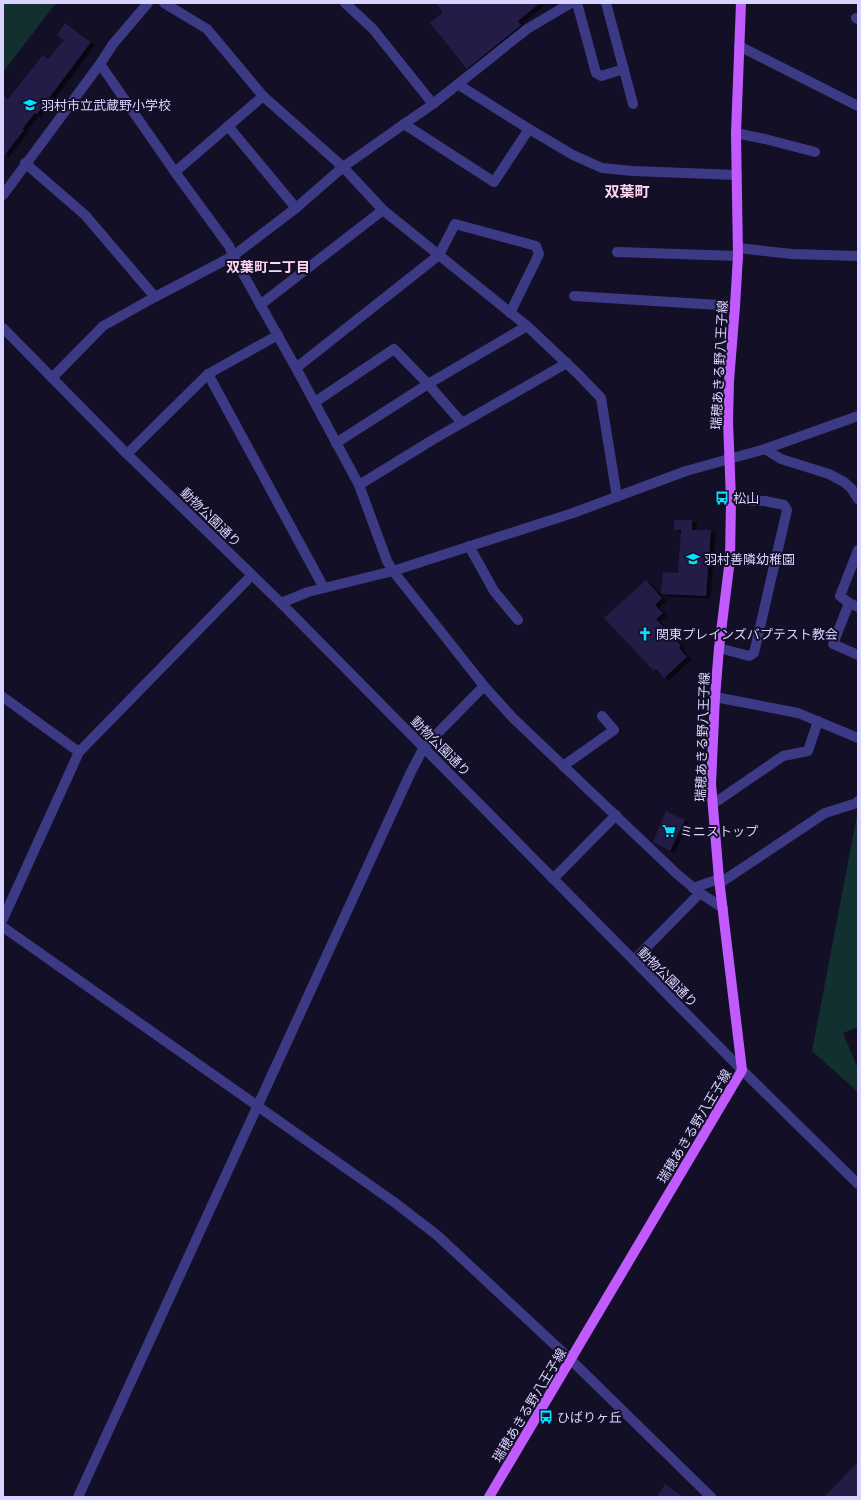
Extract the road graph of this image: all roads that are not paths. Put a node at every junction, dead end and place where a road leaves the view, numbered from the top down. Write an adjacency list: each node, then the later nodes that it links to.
1 (148, 3): 9 (street)
2 (164, 3): 12 (street)
3 (345, 3): 13 (street)
4 (571, 3): 11 (street)
5 (577, 3): 10 (street)
6 (606, 3): 10 (street)
7 (741, 3): 8 (main road, 瑞穂あきる野八王子線)
8 (740, 46): 15 (street); 19 (main road, 瑞穂あきる野八王子線)
9 (100, 64): 21 (street); 23 (street)
10 (624, 69): 14 (street)
11 (458, 85): 13 (street); 18 (street)
12 (262, 96): 17 (street); 22 (street)
13 (433, 104): 16 (street)
14 (633, 104)
15 (858, 106)
16 (404, 124): 18 (street); 22 (street)
17 (228, 126): 23 (street); 26 (street)
18 (528, 129): 24 (street)
19 (736, 134): 20 (street); 24 (main road, 瑞穂あきる野八王子線)
20 (815, 152)
21 (25, 163): 25 (street); 34 (street)
22 (343, 167): 26 (street); 27 (street)
23 (175, 172): 31 (street)
24 (737, 175): 29 (main road, 瑞穂あきる野八王子線)
25 (3, 195)
26 (296, 208): 31 (street)
27 (383, 210): 30 (street); 35 (street)
28 (617, 252): 29 (street)
29 (738, 252): 32 (street); 36 (main road, 瑞穂あきる野八王子線)
30 (439, 255): 37 (street); 37 (street); 42 (street)
31 (233, 256): 34 (street); 35 (street)
32 (858, 256)
33 (574, 296): 36 (street)
34 (155, 297): 44 (street)
35 (260, 305): 40 (street)
36 (736, 306): 52 (main road, 瑞穂あきる野八王子線)
37 (510, 313): 38 (street)
38 (527, 326): 41 (street); 45 (street)
39 (3, 328): 44 (street, 動物公園通り)
40 (278, 335): 42 (street); 43 (street)
41 (566, 363): 48 (street); 54 (street)
42 (296, 368): 46 (street)
43 (208, 374): 51 (street); 61 (street)
44 (52, 378): 51 (street, 動物公園通り)
45 (428, 384): 46 (street); 48 (street); 49 (street)
46 (315, 402): 49 (street)
47 (858, 416): 50 (street)
48 (462, 423): 53 (street)
49 (336, 443): 53 (street)
50 (765, 449): 52 (street); 55 (street)
51 (127, 454): 60 (street, 動物公園通り)
52 (729, 460): 54 (street); 56 (main road, 瑞穂あきる野八王子線)
53 (359, 485): 59 (street)
54 (617, 497): 57 (street)
55 (858, 499)
56 (731, 500): 65 (main road, 瑞穂あきる野八王子線); 65 (street)
57 (469, 546): 59 (street); 64 (street)
58 (858, 550): 63 (street)
59 (393, 571): 61 (street); 67 (street)
60 (252, 575): 62 (street, 動物公園通り); 74 (street)
61 (324, 588): 62 (street)
62 (280, 603): 73 (street, 動物公園通り)
63 (854, 605): 66 (street)
64 (518, 620)
65 (719, 648): 69 (main road, 瑞穂あきる野八王子線)
66 (858, 655)
67 (484, 686): 73 (street); 75 (street)
68 (3, 697): 74 (street)
69 (715, 697): 71 (street); 77 (main road, 瑞穂あきる野八王子線)
70 (602, 716): 75 (street)
71 (818, 721): 72 (street); 77 (street)
72 (858, 738)
73 (424, 747): 79 (street, 動物公園通り); 87 (street)
74 (79, 752): 83 (street)
75 (563, 766): 78 (street)
76 (858, 801): 80 (street)
77 (713, 804): 80 (main road, 瑞穂あきる野八王子線)
78 (616, 815): 79 (street); 81 (street)
79 (554, 879): 85 (street, 動物公園通り)
80 (719, 881): 81 (street); 82 (main road, 瑞穂あきる野八王子線)
81 (696, 891): 82 (street); 85 (street)
82 (723, 908): 86 (main road, 瑞穂あきる野八王子線)
83 (3, 919)
84 (3, 927): 87 (street)
85 (634, 960): 86 (street, 動物公園通り)
86 (742, 1070): 88 (street, 動物公園通り); 89 (main road, 瑞穂あきる野八王子線)
87 (258, 1107): 89 (street); 90 (street)
88 (858, 1184)
89 (571, 1360): 91 (main road, 瑞穂あきる野八王子線); 92 (street)
90 (78, 1497)
91 (489, 1497)
92 (711, 1497)

